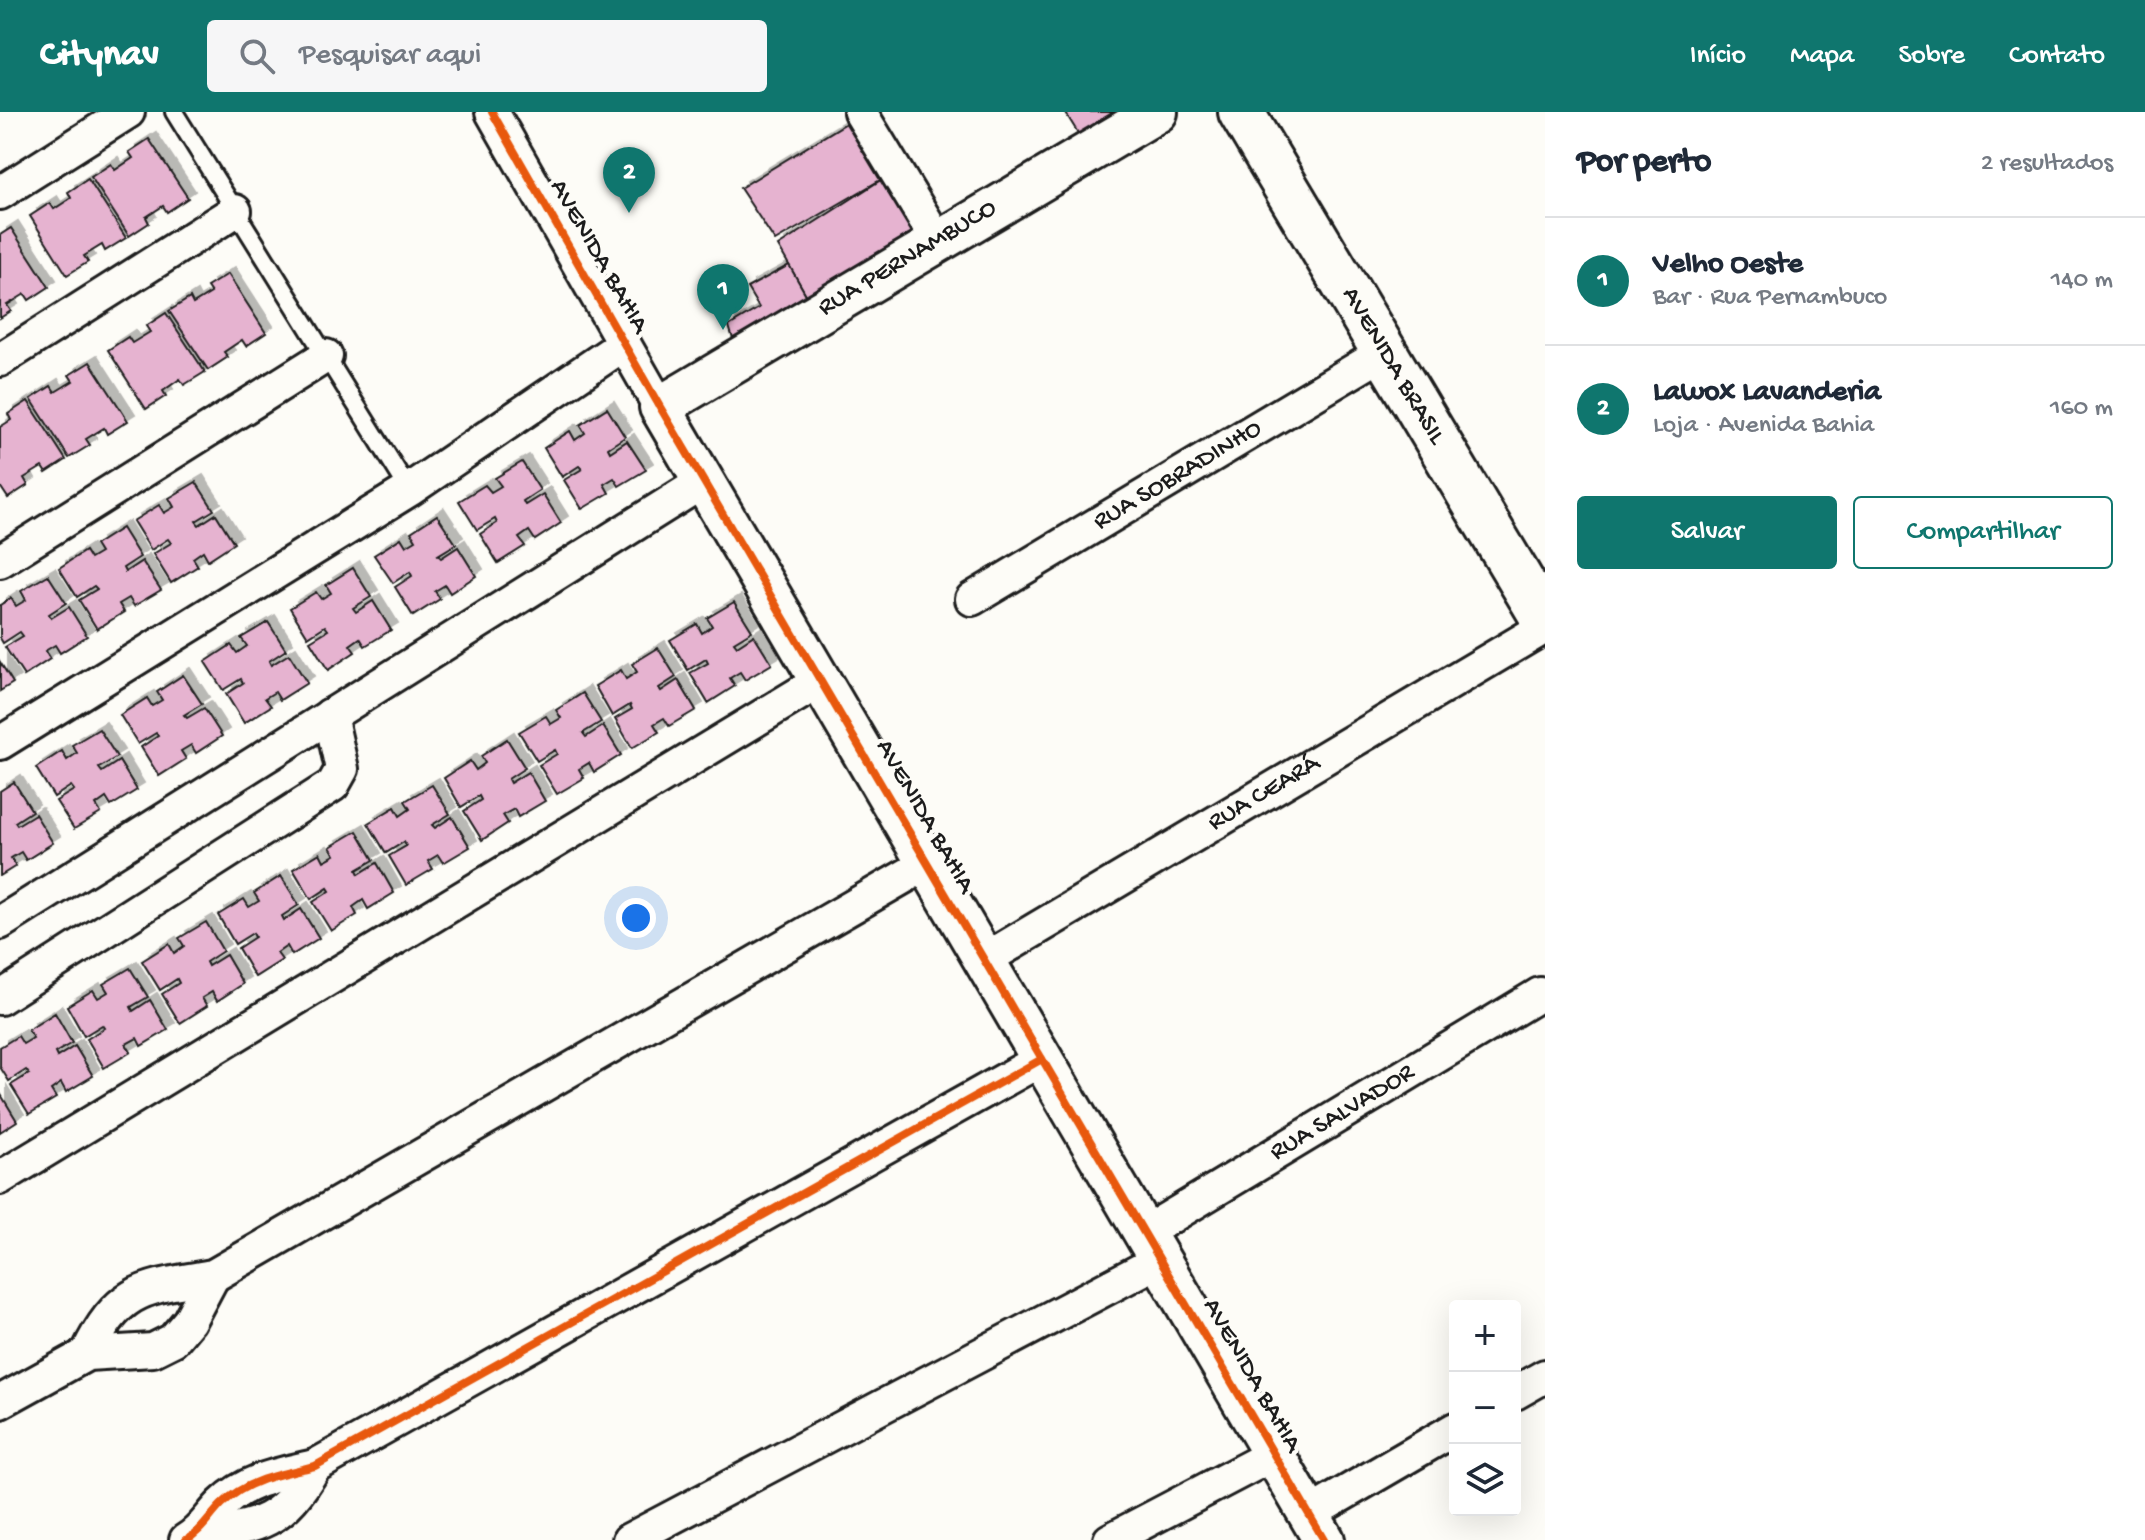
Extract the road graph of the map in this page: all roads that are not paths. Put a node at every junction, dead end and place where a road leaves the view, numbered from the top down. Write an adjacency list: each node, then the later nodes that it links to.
1 (128, 112): 7 (street)
2 (174, 112): 8 (lane)
3 (492, 112): 10 (street, AVENIDA BAHIA)
4 (860, 112): 9 (street)
5 (1157, 112): 9 (street, RUA PERNAMBUCO)
6 (1241, 112): 11 (main road, AVENIDA BRASIL)
7 (0, 193)
8 (222, 219): 12 (lane); 13 (street)
9 (938, 241): 14 (street, RUA PERNAMBUCO)
10 (624, 344): 14 (street, AVENIDA BAHIA); 16 (street)
11 (1385, 352): 18 (street, RUA SOBRADINHO); 19 (main road, AVENIDA BRASIL)
12 (326, 356): 16 (lane); 17 (street)
13 (0, 360)
14 (660, 407): 15 (street, AVENIDA BAHIA)
15 (693, 487): 20 (street, AVENIDA BAHIA); 21 (street)
16 (409, 490): 22 (street)
17 (0, 561)
18 (972, 599)
19 (1545, 624): 25 (street, RUA CEARÁ)
20 (811, 686): 23 (street, AVENIDA BAHIA); 29 (street)
21 (330, 715): 24 (street); 27 (street)
22 (0, 743)
23 (917, 869): 25 (street, AVENIDA BAHIA); 31 (street)
24 (0, 923)
25 (984, 960): 28 (street, AVENIDA BAHIA)
26 (1540, 994): 30 (street, RUA SALVADOR)
27 (0, 998)
28 (1031, 1065): 30 (street, AVENIDA BAHIA); 39 (street)
29 (0, 1178)
30 (1149, 1254): 37 (street, AVENIDA BAHIA); 40 (street, RUA SALVADOR)
31 (213, 1276): 32 (street); 32 (street)
32 (87, 1354): 35 (street)
33 (1545, 1376): 34 (street)
34 (1521, 1390)
35 (0, 1402)
36 (1449, 1433): 38 (street)
37 (1264, 1460): 38 (street, AVENIDA BAHIA); 41 (street)
38 (1317, 1527)
39 (192, 1537)
40 (629, 1540)
41 (1110, 1540)

